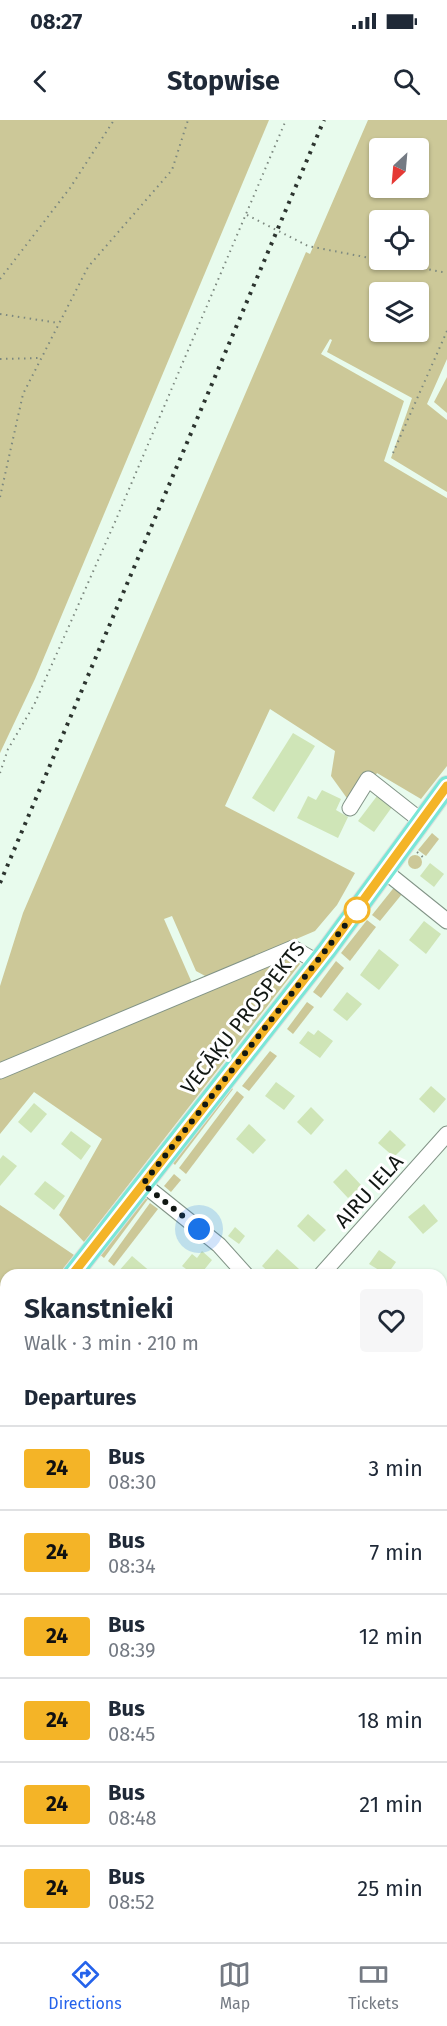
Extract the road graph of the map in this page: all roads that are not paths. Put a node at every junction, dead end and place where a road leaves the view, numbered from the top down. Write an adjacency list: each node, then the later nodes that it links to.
1 (447, 786): 3 (main road, VECĀĶU PROSPEKTS)
2 (350, 808): 3 (street)
3 (420, 820): 4 (main road, VECĀĶU PROSPEKTS)
4 (386, 872): 5 (street); 6 (main road, VECĀĶU PROSPEKTS)
5 (447, 921)
6 (317, 962): 7 (street); 9 (main road, VECĀĶU PROSPEKTS)
7 (0, 1071)
8 (447, 1134): 12 (street, AIRU IELA)
9 (143, 1184): 10 (main road, VECĀĶU PROSPEKTS); 11 (street)
10 (77, 1269)
11 (241, 1269)
12 (326, 1269)

